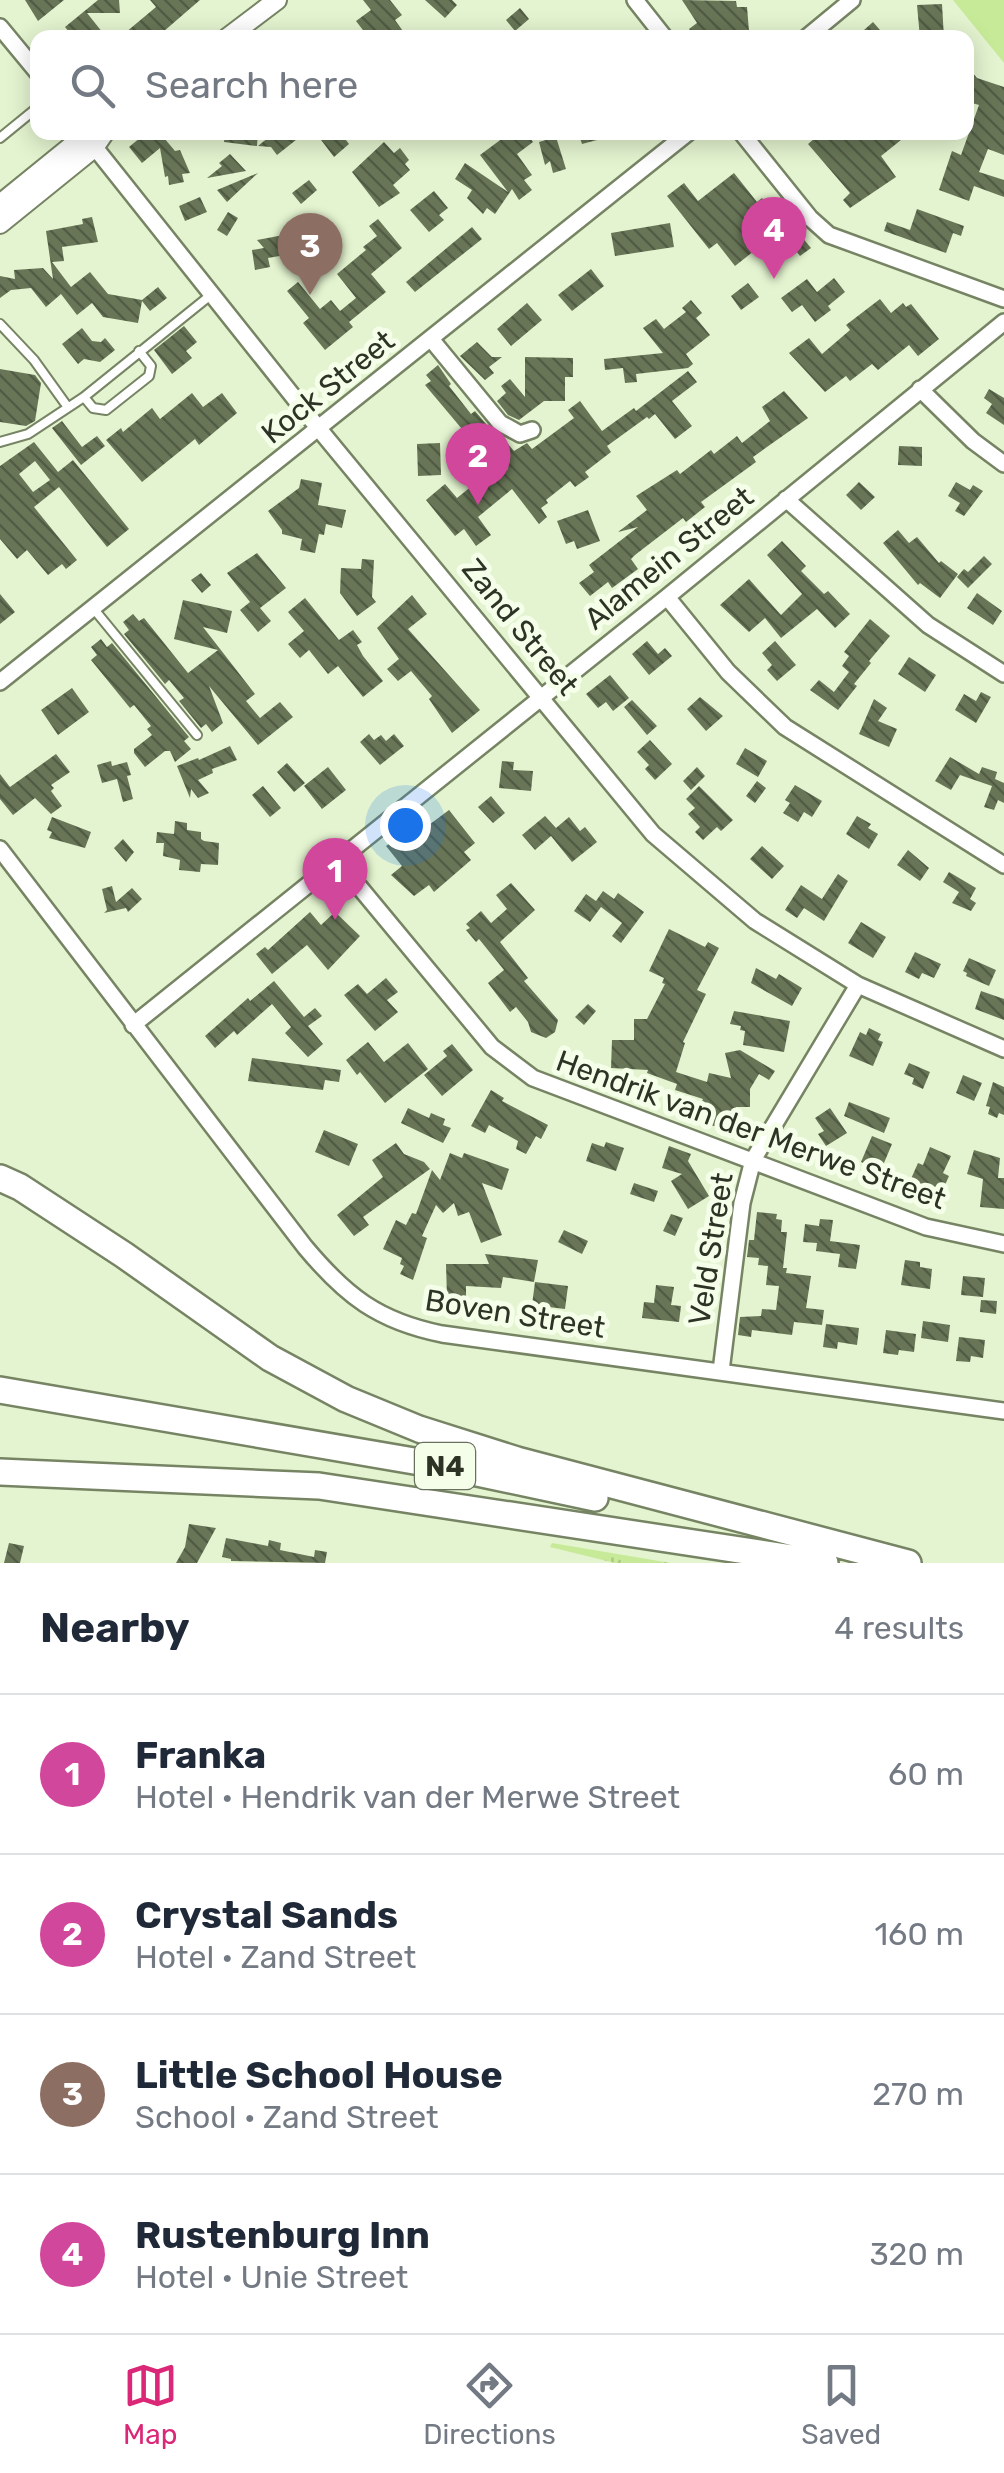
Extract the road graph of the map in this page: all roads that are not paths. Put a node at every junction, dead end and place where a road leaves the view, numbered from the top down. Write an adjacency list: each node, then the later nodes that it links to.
1 (277, 0): 5 (street)
2 (635, 0): 6 (street)
3 (852, 0): 7 (street)
4 (0, 27): 8 (street)
5 (238, 30)
6 (656, 30)
7 (816, 30)
8 (30, 63)
9 (30, 114): 10 (lane)
10 (0, 138)
11 (87, 140): 16 (street)
12 (88, 140): 17 (street)
13 (95, 140): 18 (street, Zand Street)
14 (673, 140): 22 (street, Kock Street)
15 (747, 140): 19 (street)
16 (0, 204)
17 (0, 224)
18 (212, 294): 23 (lane); 27 (street, Zand Street)
19 (1004, 299)
20 (1004, 322): 24 (street, Alamein Street)
21 (0, 324): 26 (lane)
22 (431, 339): 27 (street, Kock Street); 28 (street)
23 (139, 351): 25 (lane); 25 (lane)
24 (920, 389): 30 (street); 31 (street, Alamein Street)
25 (84, 397): 26 (lane)
26 (66, 406): 29 (lane)
27 (320, 429): 33 (street, Kock Street); 36 (street, Zand Street)
28 (532, 430)
29 (0, 442)
30 (1004, 464)
31 (786, 499): 32 (street, Alamein Street); 34 (street)
32 (667, 598): 36 (street, Alamein Street); 40 (street)
33 (93, 608): 35 (street, Kock Street); 37 (lane)
34 (1004, 674)
35 (0, 682)
36 (542, 696): 39 (street, Alamein Street); 41 (street, Zand Street)
37 (197, 735)
38 (0, 849): 42 (street, Boven Street)
39 (337, 860): 42 (street, Alamein Street); 44 (street, Hendrik van der Merwe Street)
40 (1004, 864)
41 (858, 985): 43 (street, Zand Street); 44 (street, Veld Street)
42 (133, 1024): 47 (street, Boven Street)
43 (1004, 1049)
44 (753, 1160): 46 (street, Hendrik van der Merwe Street); 47 (street, Veld Street)
45 (0, 1178): 53 (highway)
46 (1004, 1244)
47 (721, 1371): 49 (street, Boven Street)
48 (0, 1390): 52 (highway, N4)
49 (1004, 1411)
50 (0, 1472): 51 (highway)
51 (825, 1563)
52 (886, 1563)
53 (908, 1563)

